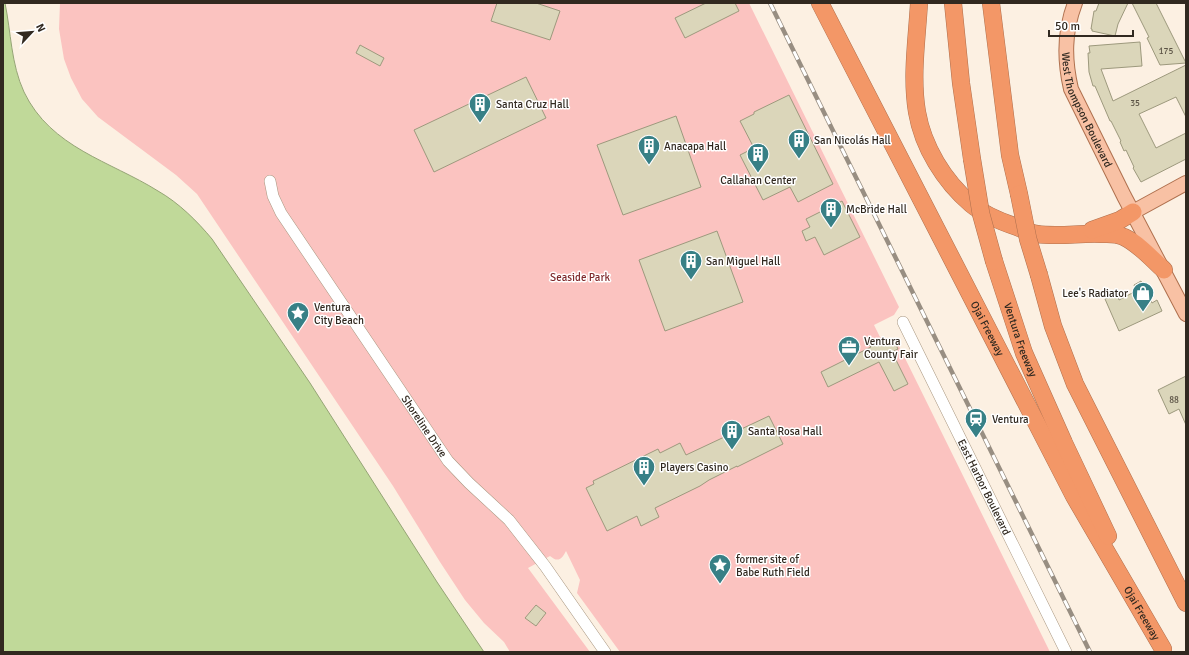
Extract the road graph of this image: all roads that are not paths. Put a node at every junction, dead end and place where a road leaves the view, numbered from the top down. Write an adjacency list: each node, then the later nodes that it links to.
1 (820, 3): 16 (highway, Ojai Freeway)
2 (919, 3): 11 (highway)
3 (953, 3): 16 (highway, Ventura Freeway, bridge)
4 (991, 3): 7 (highway)
5 (995, 3): 7 (highway)
6 (1075, 3): 10 (main road, West Thompson Boulevard)
7 (994, 22): 15 (highway, bridge)
8 (270, 181): 17 (street, Shoreline Drive)
9 (1186, 183): 10 (main road)
10 (1133, 212): 11 (highway); 12 (main road, West Thompson Boulevard)
11 (1085, 233): 12 (highway)
12 (1164, 270): 13 (main road, West Thompson Boulevard)
13 (1186, 314)
14 (903, 322): 18 (street, East Harbor Boulevard)
15 (1186, 603)
16 (1163, 651)
17 (605, 652)
18 (1066, 652)

